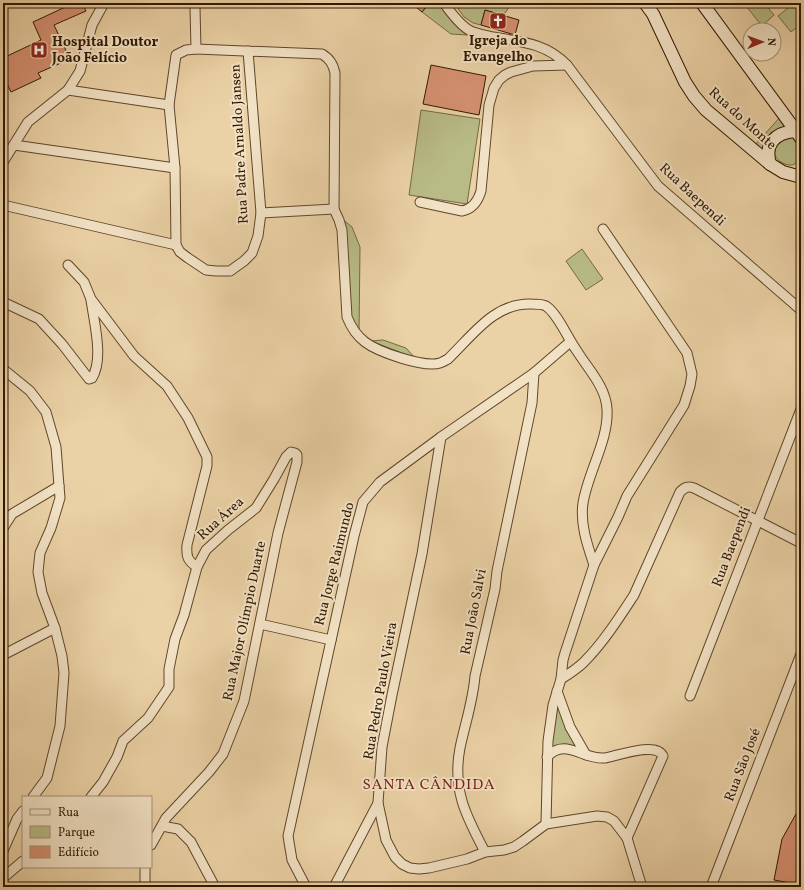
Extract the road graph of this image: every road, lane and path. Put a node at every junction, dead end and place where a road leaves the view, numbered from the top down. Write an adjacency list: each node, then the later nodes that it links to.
1 (104, 3): 9 (street)
2 (444, 3): 8 (street, Rua Baependi)
3 (644, 3): 14 (main road, Rua do Monte)
4 (702, 3): 11 (main road)
5 (195, 8): 6 (street)
6 (196, 49): 7 (street); 10 (street)
7 (248, 52): 21 (street); 22 (street, Rua Padre Arnaldo Jansen)
8 (567, 65): 19 (street); 28 (street, Rua Baependi)
9 (68, 90): 10 (street); 12 (street)
10 (169, 105): 16 (street)
11 (799, 132): 14 (main road)
12 (14, 145): 13 (street); 16 (street)
13 (3, 162)
14 (770, 164): 17 (main road, Rua do Monte)
15 (801, 166): 17 (main road)
16 (176, 168): 24 (street)
17 (783, 172): 18 (main road, Rua do Monte)
18 (801, 177)
19 (420, 202)
20 (3, 204): 24 (street)
21 (334, 209): 22 (street); 29 (street)
22 (261, 213): 24 (street, Rua Padre Arnaldo Jansen)
23 (604, 229): 39 (street)
24 (176, 245)
25 (68, 265): 26 (street)
26 (91, 299): 27 (street); 40 (street)
27 (3, 302)
28 (801, 310)
29 (570, 342): 31 (street, Rua Jorge Raimundo); 39 (street)
30 (3, 369): 35 (street)
31 (534, 374): 33 (street, Rua Jorge Raimundo); 60 (street, Rua João Salvi)
32 (801, 409): 36 (street, Rua Baependi)
33 (441, 437): 43 (street, Rua Jorge Raimundo); 53 (street, Rua Pedro Paulo Vieira)
34 (291, 452): 40 (street, Rua Área); 41 (street, Rua Major Olímpio Duarte)
35 (59, 486): 37 (street); 42 (street)
36 (757, 520): 38 (street); 46 (street); 48 (street, Rua Baependi)
37 (3, 528)
38 (801, 543)
39 (594, 564): 46 (street)
40 (197, 567): 52 (street, Rua Área)
41 (260, 624): 43 (street); 56 (street, Rua Major Olímpio Duarte)
42 (55, 628): 45 (street); 51 (street)
43 (331, 640): 66 (street, Rua Jorge Raimundo)
44 (801, 654): 69 (street, Rua São José)
45 (3, 655)
46 (561, 679): 47 (street)
47 (557, 691): 49 (street); 50 (street)
48 (690, 696)
49 (586, 755): 50 (street); 57 (street)
50 (547, 757): 55 (street)
51 (34, 796)
52 (92, 796)
53 (378, 803): 60 (street, Rua Pedro Paulo Vieira); 67 (street)
54 (22, 812): 59 (street)
55 (546, 824): 57 (street, Rua Pedro Paulo Vieira); 60 (street, Rua Pedro Paulo Vieira)
56 (162, 826): 58 (street, Rua Major Olímpio Duarte); 65 (street)
57 (627, 838): 68 (street, Rua Pedro Paulo Vieira)
58 (152, 843)
59 (3, 850)
60 (485, 852)
61 (22, 861): 63 (street)
62 (145, 868): 64 (street)
63 (3, 878)
64 (145, 887)
65 (215, 887)
66 (306, 887)
67 (334, 887)
68 (642, 887)
69 (711, 887)

